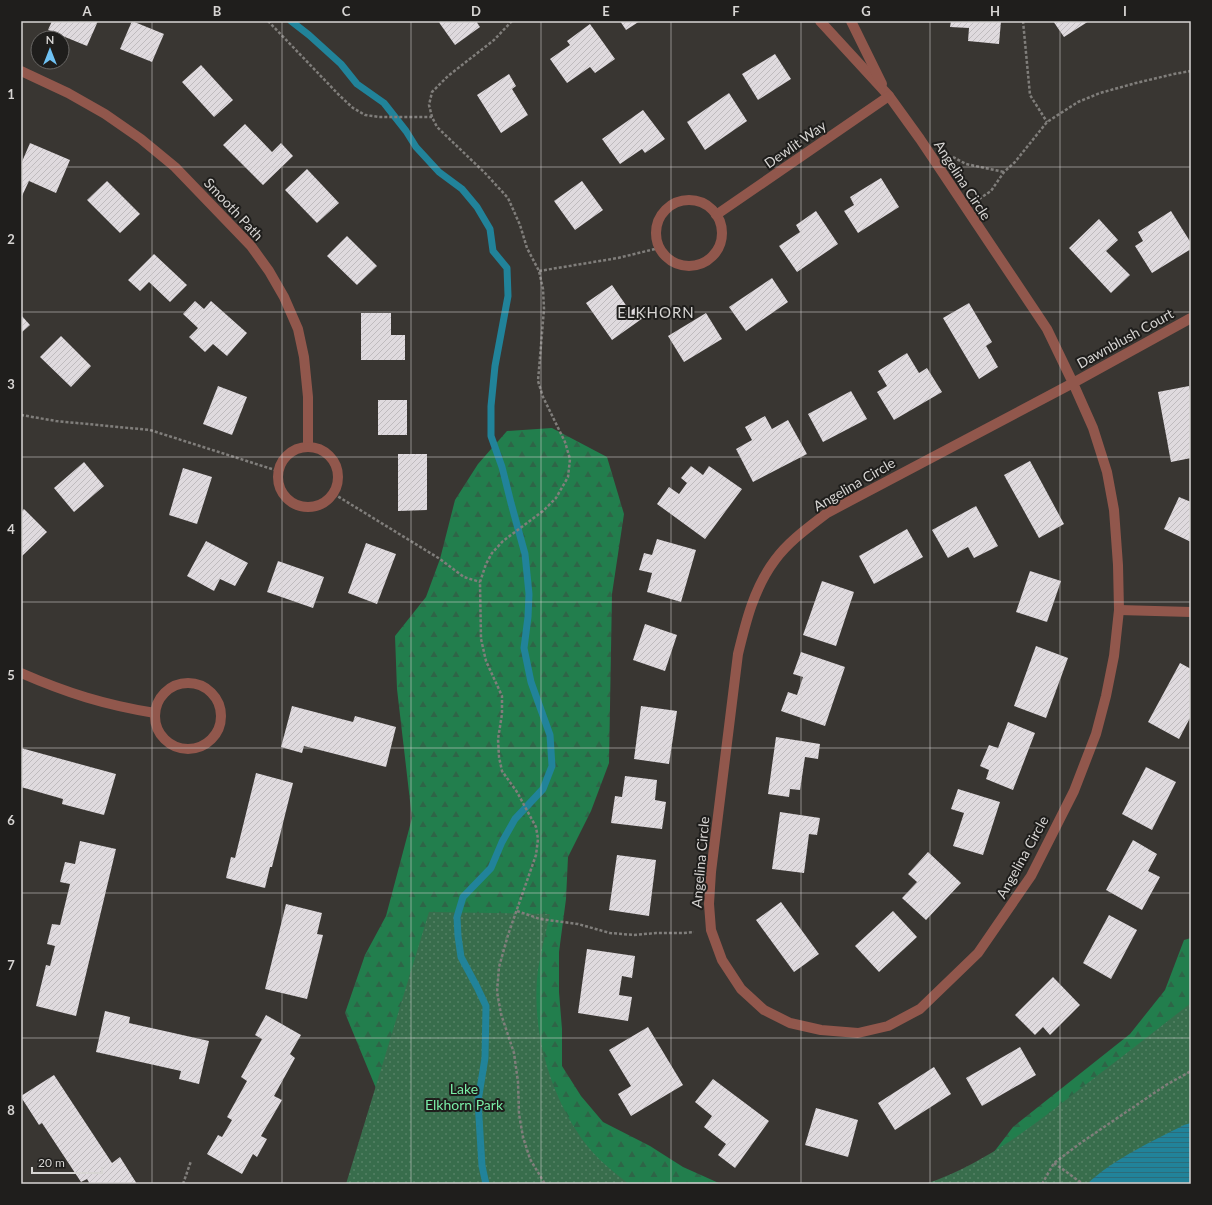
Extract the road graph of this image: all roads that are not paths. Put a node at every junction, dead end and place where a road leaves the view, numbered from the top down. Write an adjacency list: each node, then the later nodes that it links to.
1 (820, 21): 4 (street, Angelina Circle)
2 (850, 21): 4 (street, Angelina Circle)
3 (21, 71): 8 (street, Smooth Path)
4 (889, 96): 5 (street, Dewlit Way); 7 (street, Angelina Circle)
5 (716, 215): 5 (street)
6 (1191, 318): 7 (street, Dawnblush Court)
7 (1073, 383): 9 (street, Angelina Circle); 9 (street, Angelina Circle)
8 (308, 446): 8 (street)
9 (1119, 610): 10 (street)
10 (1191, 612)
11 (21, 673): 12 (street)
12 (155, 713): 12 (street)

